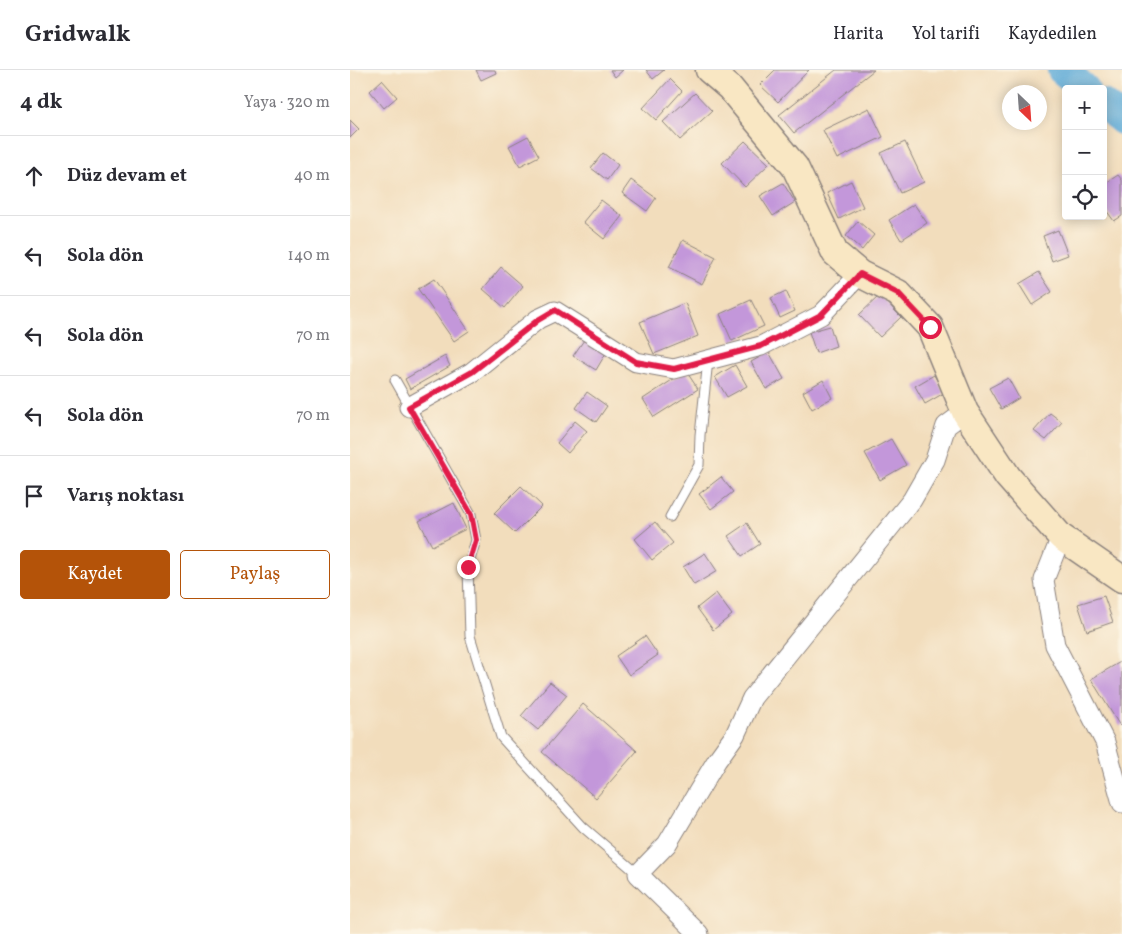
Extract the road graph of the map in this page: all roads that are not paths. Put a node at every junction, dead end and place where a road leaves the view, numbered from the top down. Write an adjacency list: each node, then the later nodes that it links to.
1 (709, 70): 2 (main road)
2 (860, 274): 3 (street); 6 (main road)
3 (708, 360): 5 (street); 7 (lane)
4 (395, 380): 5 (lane)
5 (409, 407): 11 (lane)
6 (966, 412): 8 (main road); 11 (street)
7 (670, 517)
8 (1061, 537): 9 (main road); 10 (street)
9 (1122, 579)
10 (1122, 803)
11 (638, 874): 12 (street)
12 (699, 934)

